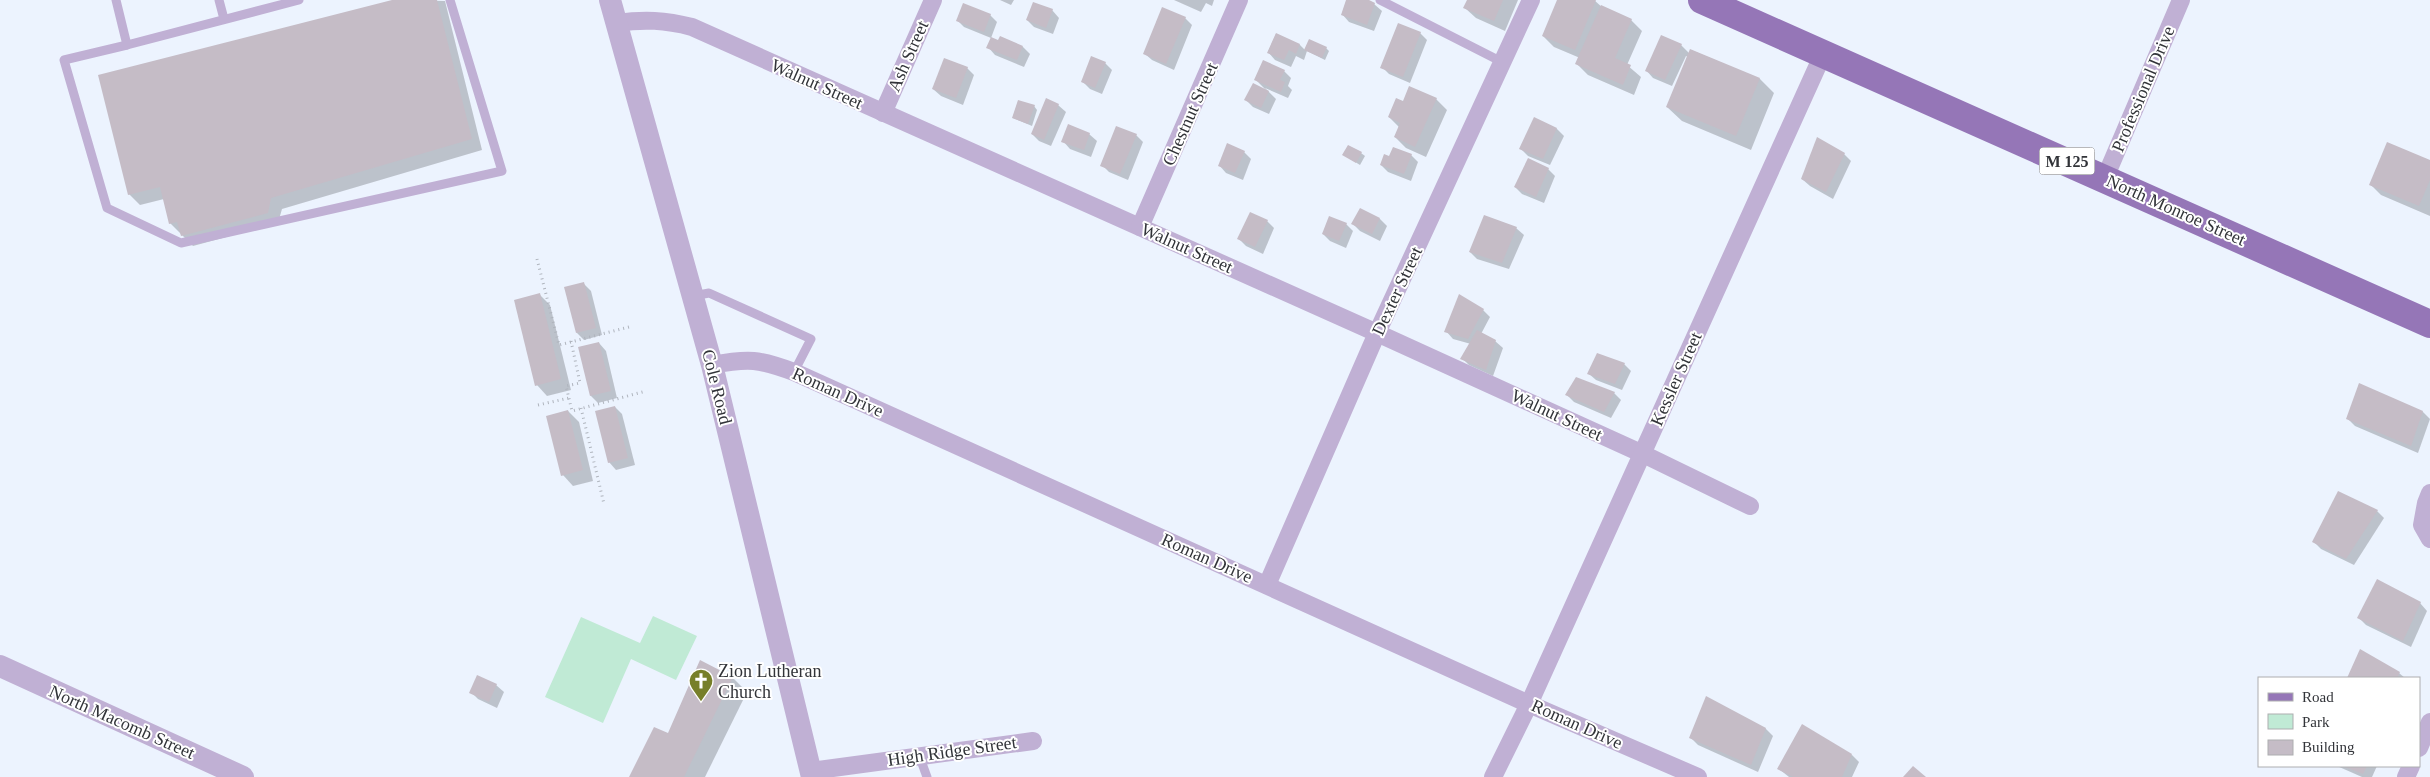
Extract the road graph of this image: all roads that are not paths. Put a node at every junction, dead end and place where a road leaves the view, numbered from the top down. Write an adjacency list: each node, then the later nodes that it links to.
1 (116, 0): 14 (lane)
2 (219, 0): 12 (lane)
3 (299, 0): 12 (lane)
4 (450, 0): 14 (lane)
5 (610, 0): 13 (street, Cole Road)
6 (933, 0): 17 (street, Ash Street)
7 (1240, 0): 19 (street, Chestnut Street)
8 (1380, 0): 16 (lane)
9 (1531, 0): 16 (street, Dexter Street)
10 (1702, 0): 15 (main road, North Monroe Street / M 125)
11 (2181, 0): 18 (street, Professional Drive)
12 (224, 19): 14 (lane)
13 (617, 22): 17 (street, Walnut Street); 20 (street, Cole Road)
14 (127, 45)
15 (1823, 54): 18 (main road, North Monroe Street / M 125); 25 (street, Kessler Street)
16 (1502, 62): 22 (street, Dexter Street)
17 (883, 113): 19 (street, Walnut Street)
18 (2105, 178): 21 (main road, North Monroe Street / M 125)
19 (1140, 227): 22 (street, Walnut Street)
20 (693, 296): 23 (street, Cole Road); 24 (lane)
21 (2430, 324)
22 (1378, 333): 25 (street, Walnut Street); 29 (street, Dexter Street)
23 (712, 365): 24 (street, Roman Drive); 36 (street, Cole Road)
24 (794, 372): 29 (street, Roman Drive)
25 (1643, 454): 27 (street, Walnut Street); 31 (street, Kessler Street)
26 (2430, 493): 28 (street)
27 (1750, 506)
28 (2430, 539)
29 (1267, 585): 31 (street, Roman Drive)
30 (0, 666): 37 (street, North Macomb Street)
31 (1529, 704): 39 (street, Kessler Street); 40 (street, Roman Drive)
32 (2430, 722): 34 (street)
33 (1033, 741): 35 (street, High Ridge Street)
34 (2420, 746)
35 (920, 756): 36 (street, High Ridge Street); 38 (lane)
36 (812, 774)
37 (243, 777)
38 (927, 777)
39 (1493, 777)
40 (1698, 777)

